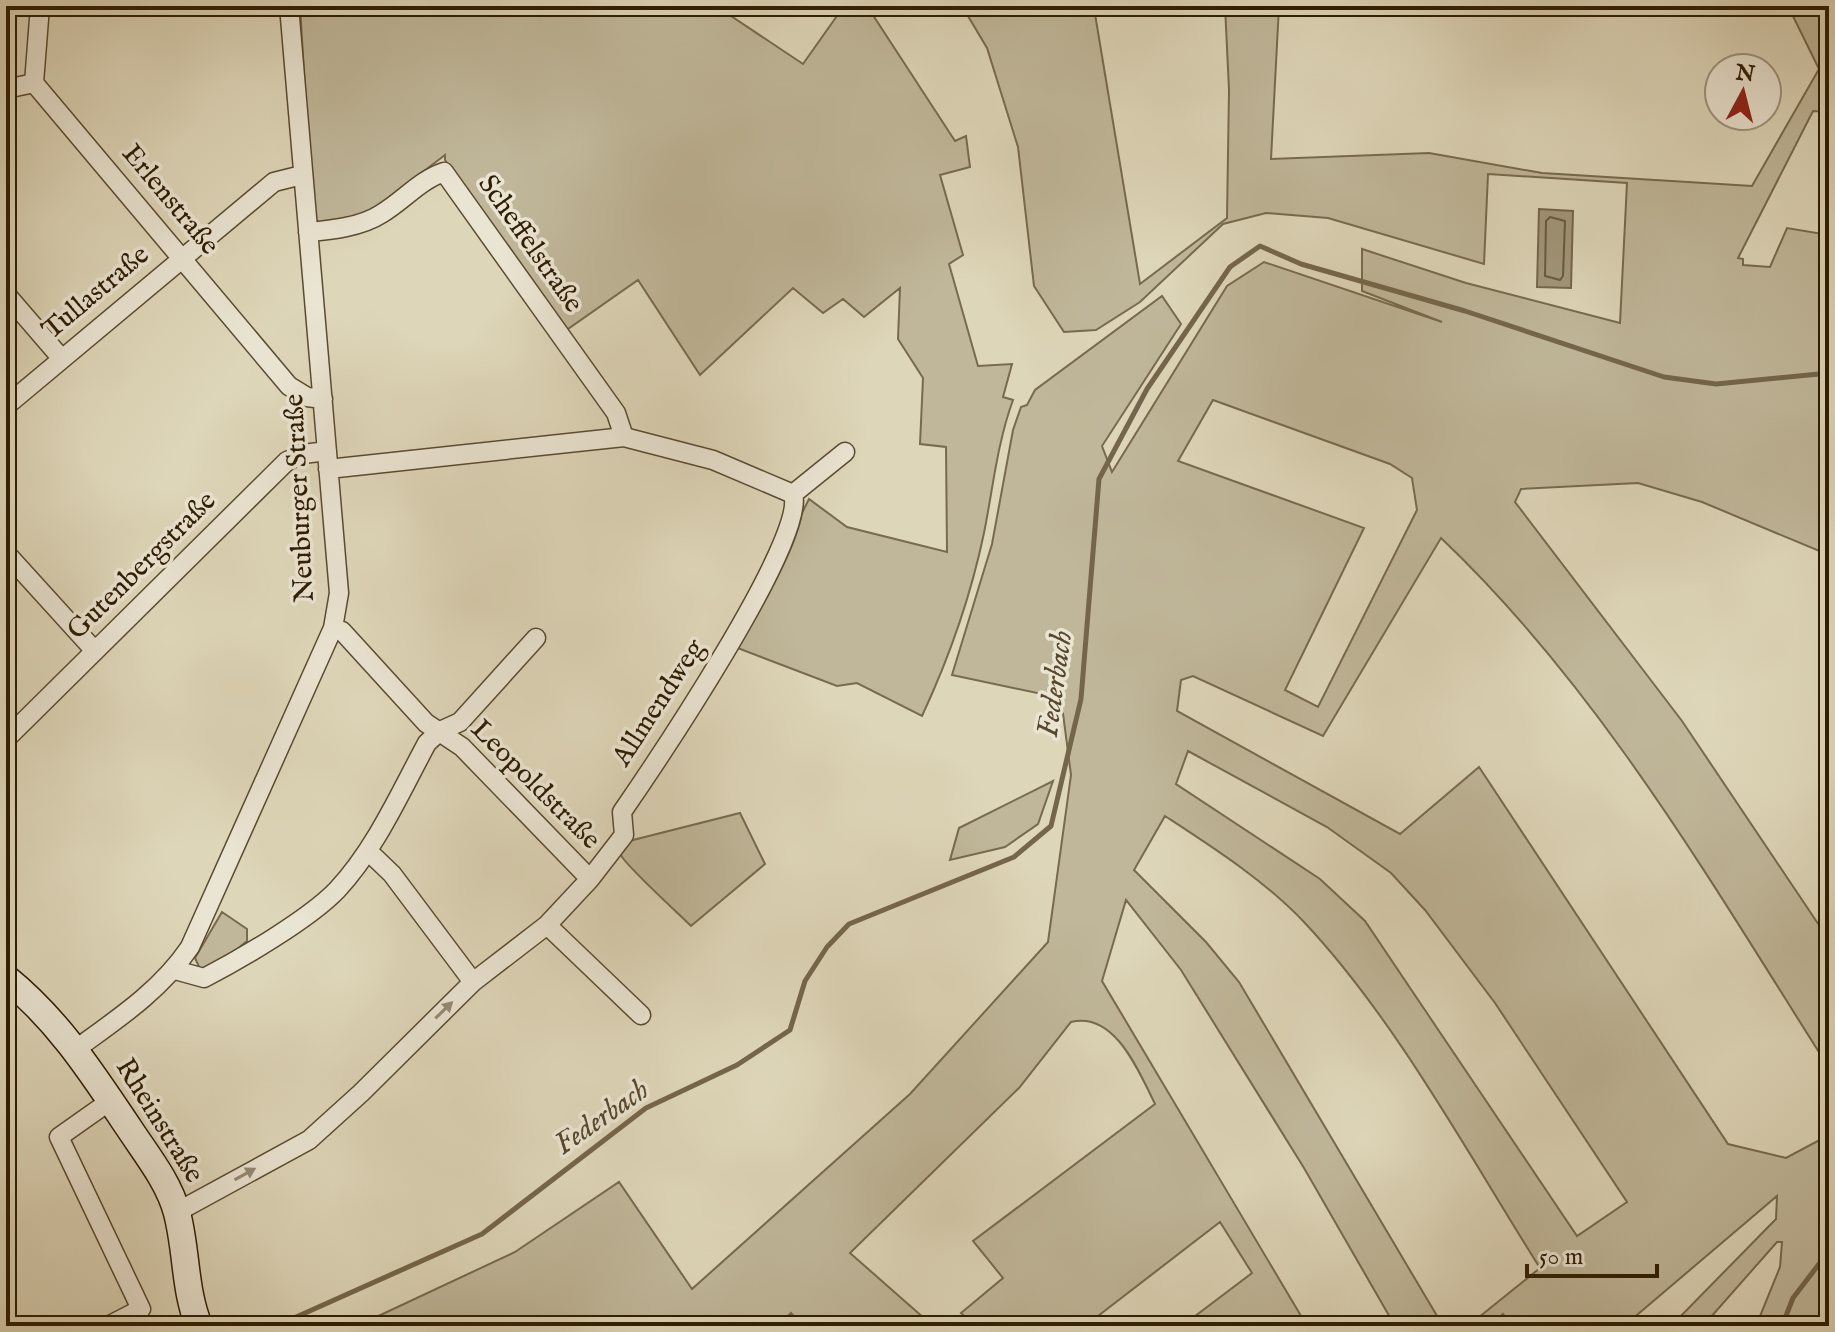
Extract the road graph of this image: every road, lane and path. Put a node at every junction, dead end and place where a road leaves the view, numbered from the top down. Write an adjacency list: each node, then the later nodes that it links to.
1 (40, 6): 3 (street)
2 (289, 6): 5 (street, Neuburger Straße)
3 (34, 83): 4 (street); 7 (street, Erlenstraße)
4 (6, 89)
5 (302, 175): 6 (street, Neuburger Straße); 7 (street, Tullastraße)
6 (308, 232): 10 (street, Neuburger Straße); 12 (street, Scheffelstraße)
7 (183, 257): 9 (street, Tullastraße); 10 (street, Erlenstraße)
8 (6, 294): 9 (street)
9 (62, 359): 11 (street, Tullastraße)
10 (323, 399): 14 (street, Neuburger Straße)
11 (6, 406)
12 (624, 437): 14 (street); 15 (street)
13 (845, 452): 15 (street)
14 (327, 460): 17 (street, Neuburger Straße); 19 (street, Gutenbergstraße)
15 (793, 494): 23 (street, Allmendweg)
16 (6, 553): 19 (street)
17 (333, 628): 20 (street, Leopoldstraße); 25 (street, Neuburger Straße)
18 (536, 638): 20 (street, Leopoldstraße)
19 (95, 651): 21 (street, Gutenbergstraße)
20 (440, 731): 22 (street, Leopoldstraße); 23 (street, Leopoldstraße)
21 (6, 739)
22 (368, 851): 25 (street, Leopoldstraße); 27 (street)
23 (590, 879): 24 (street, Allmendweg)
24 (547, 925): 27 (street, Allmendweg); 28 (street)
25 (175, 970): 29 (street, Neuburger Straße)
26 (6, 978): 29 (main road, Rheinstraße)
27 (473, 982): 31 (street, Allmendweg, one-way to 27)
28 (641, 1015)
29 (76, 1049): 30 (main road, Rheinstraße)
30 (110, 1101): 31 (main road, Rheinstraße); 32 (street)
31 (177, 1212): 33 (main road, Rheinstraße)
32 (108, 1326)
33 (199, 1326)

